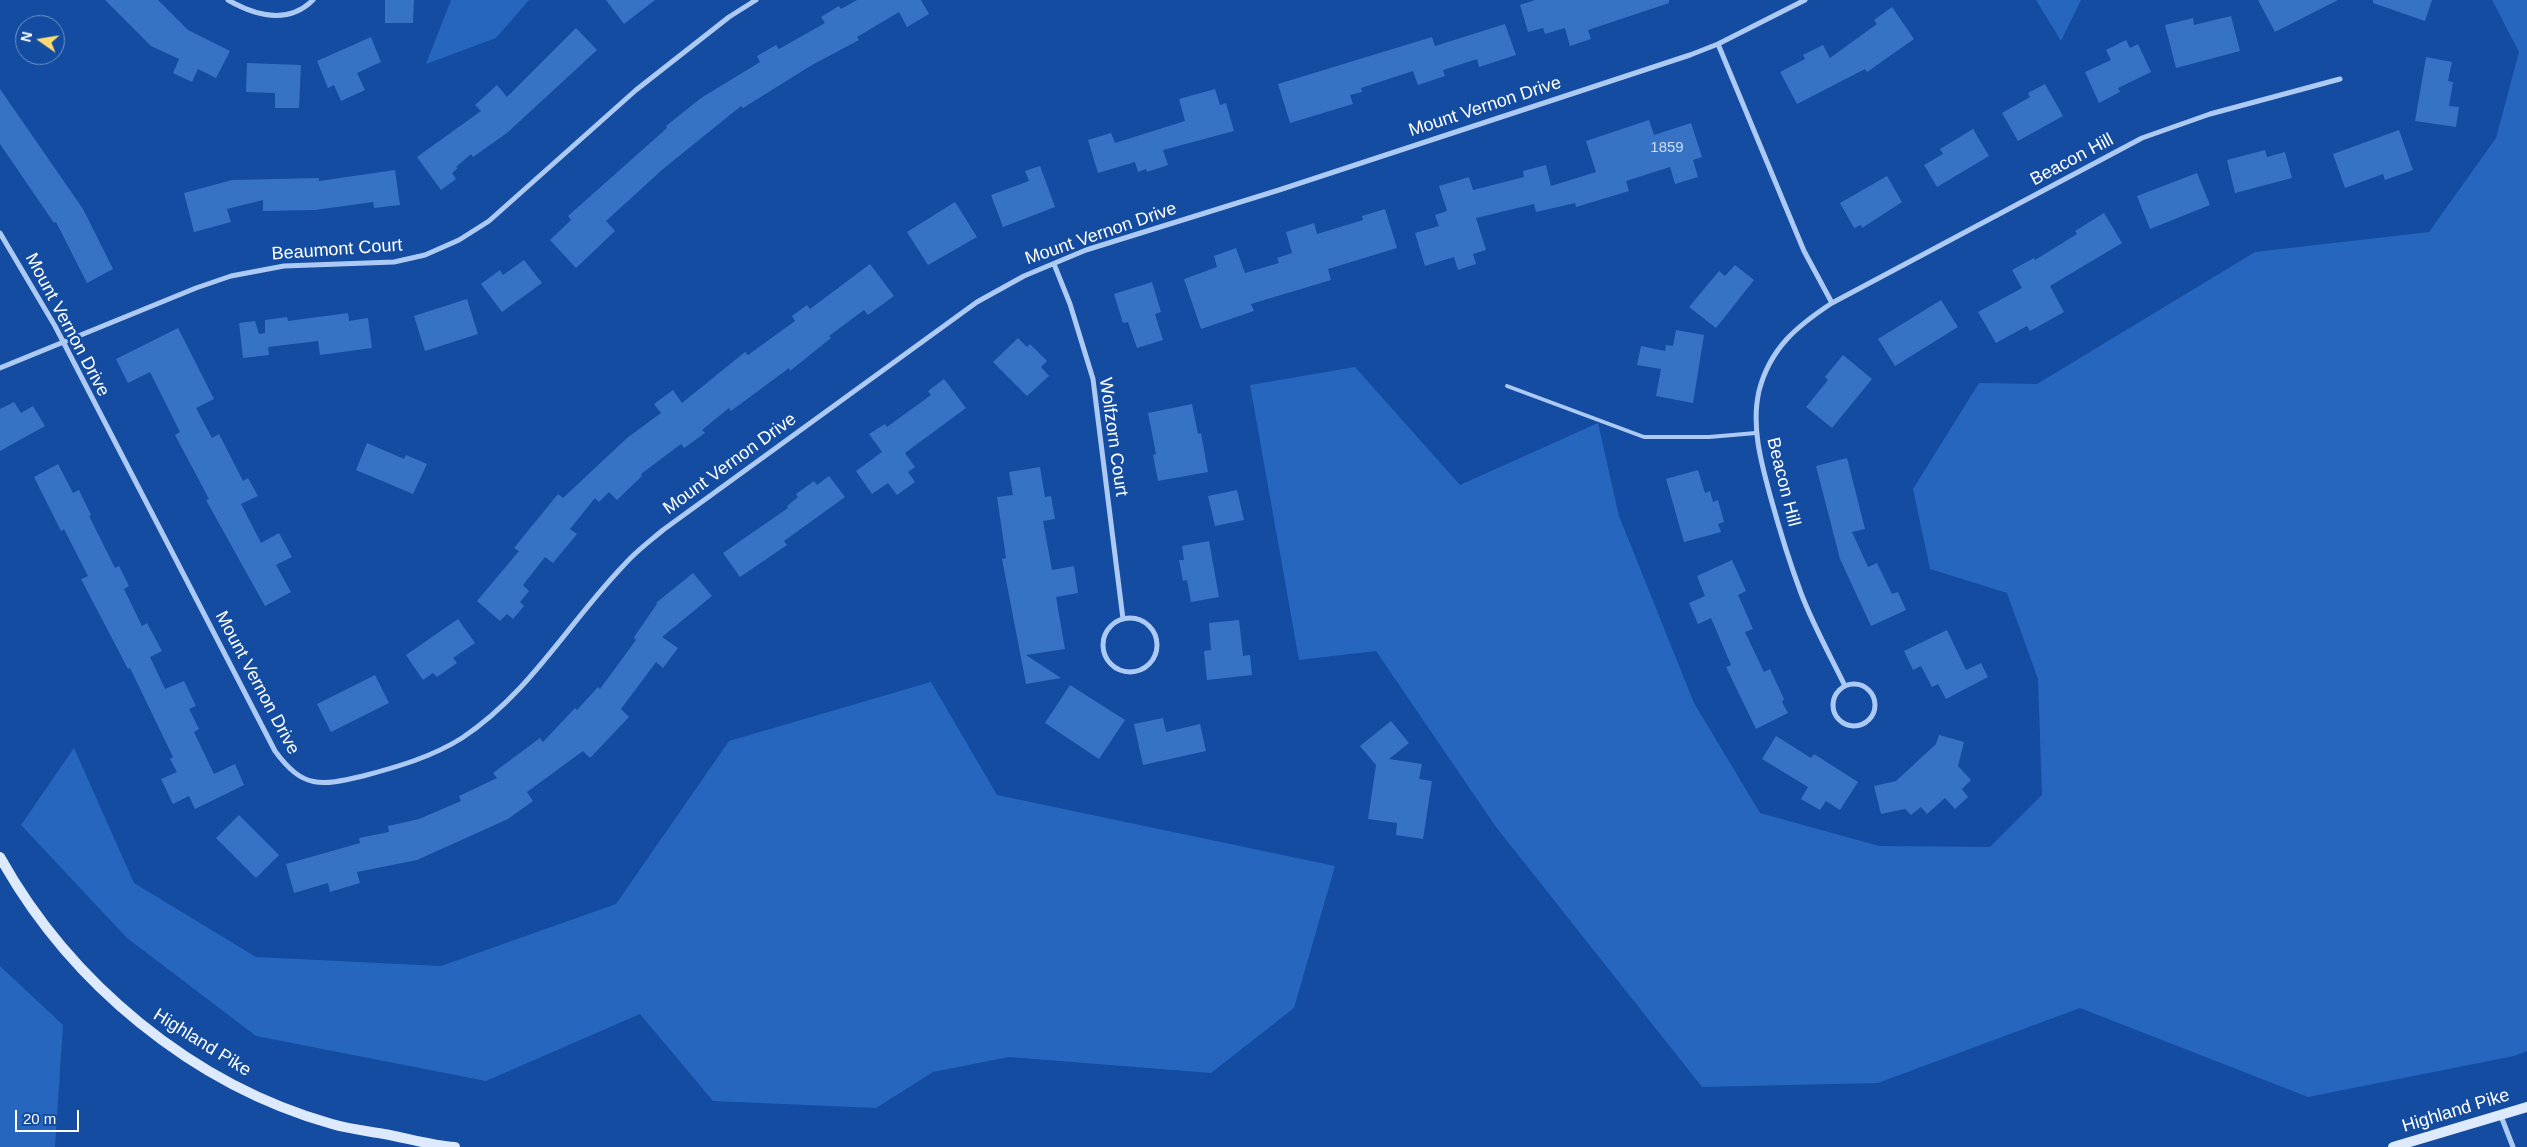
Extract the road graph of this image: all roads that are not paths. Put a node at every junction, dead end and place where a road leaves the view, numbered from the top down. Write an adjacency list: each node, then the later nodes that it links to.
1 (228, 0): 2 (street)
2 (313, 0)
3 (756, 0): 10 (street, Beaumont Court)
4 (1805, 0): 5 (street, Mount Vernon Drive)
5 (1718, 44): 8 (street, Mount Vernon Drive); 9 (street)
6 (2340, 79): 9 (street, Beacon Hill)
7 (0, 233): 10 (street, Mount Vernon Drive)
8 (1054, 264): 10 (street, Mount Vernon Drive); 14 (street, Wolfzorn Court)
9 (1832, 303): 13 (street, Beacon Hill)
10 (62, 342): 11 (street, Beaumont Court)
11 (0, 368)
12 (1507, 386): 13 (lane)
13 (1756, 433): 15 (street, Beacon Hill)
14 (1123, 619): 14 (street)
15 (1845, 686): 15 (street)
16 (0, 857): 19 (main road, Highland Pike)
17 (2527, 1107): 18 (main road, Highland Pike)
18 (2501, 1116): 20 (main road, Highland Pike); 21 (street)
19 (455, 1147)
20 (2394, 1147)
21 (2513, 1147)

